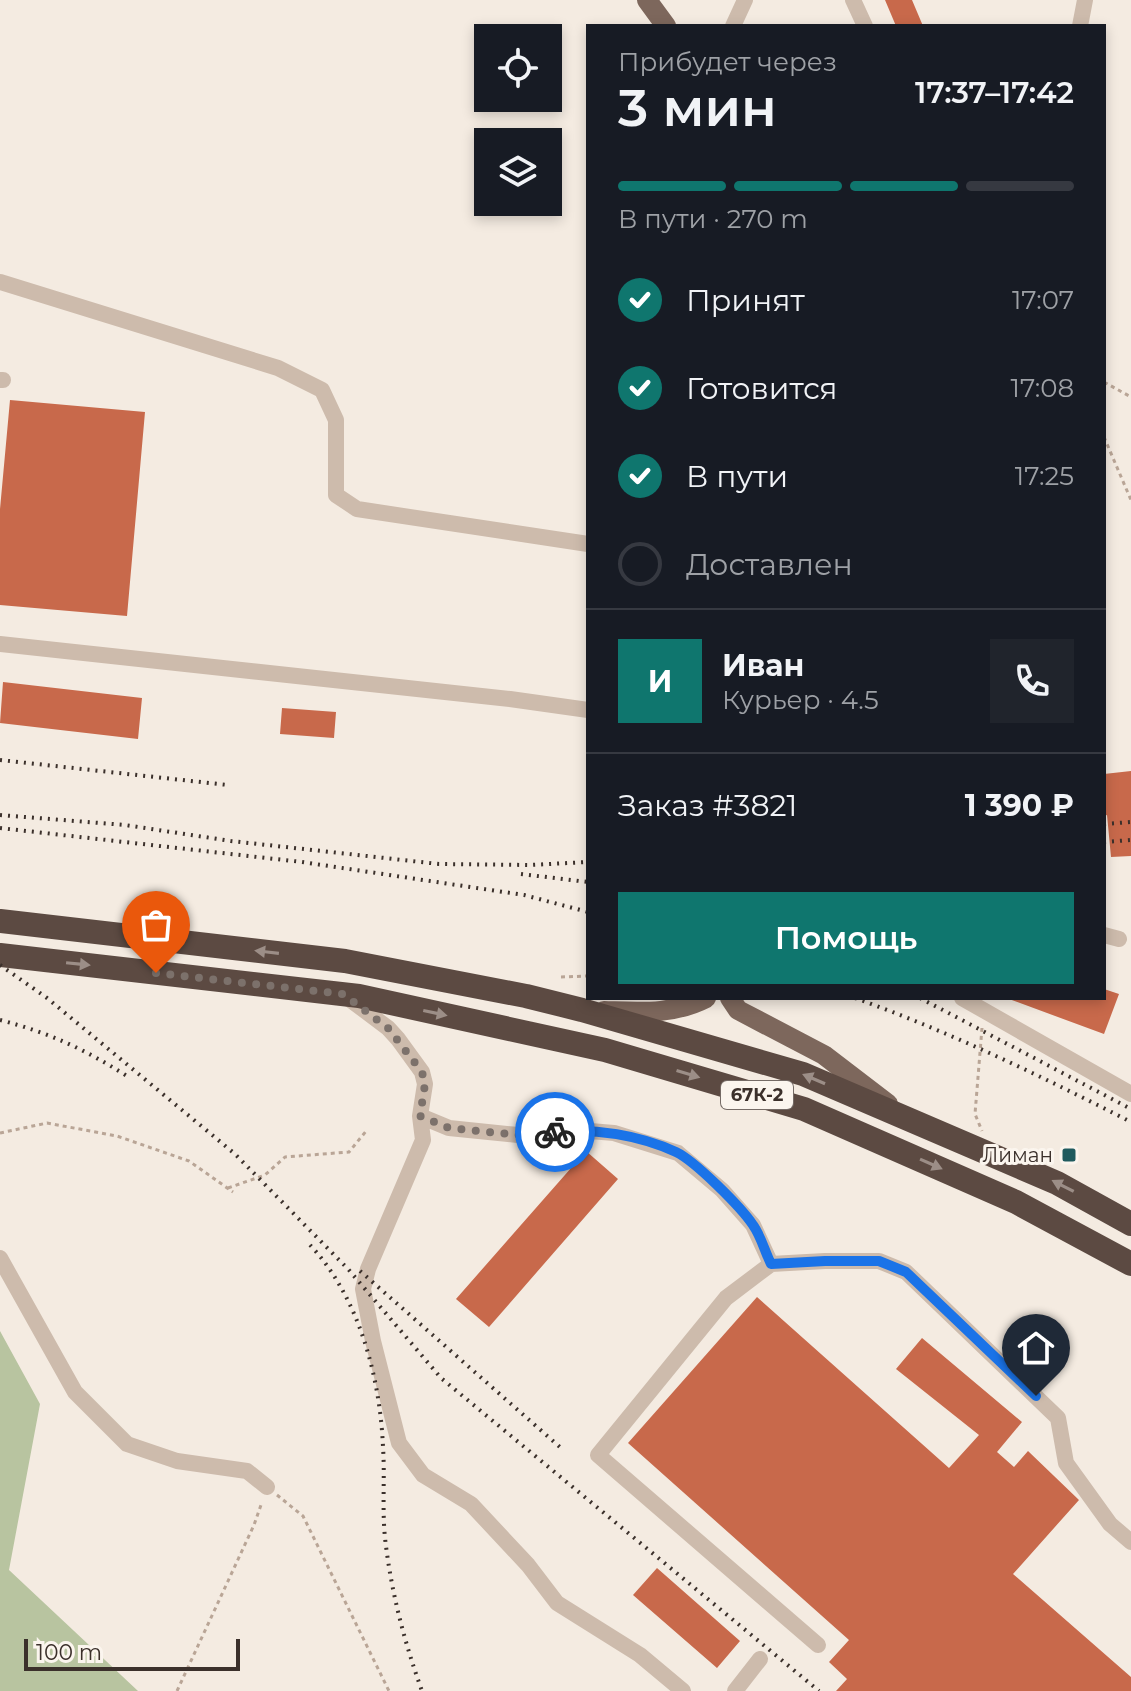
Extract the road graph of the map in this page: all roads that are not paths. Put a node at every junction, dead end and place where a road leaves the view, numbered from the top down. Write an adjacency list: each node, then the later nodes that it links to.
1 (647, 0): 5 (main road)
2 (745, 0): 6 (street)
3 (853, 0): 7 (street)
4 (1085, 0): 8 (street)
5 (665, 24)
6 (734, 24)
7 (864, 24)
8 (1080, 24)
9 (0, 282): 10 (street)
10 (586, 544)
11 (0, 644): 12 (street)
12 (586, 710)
13 (0, 921): 19 (highway, 67К-2, one-way to 13)
14 (0, 955): 15 (highway, 67К-2, one-way to 15)
15 (343, 994): 21 (street); 26 (highway, 67К-2, one-way to 26)
16 (702, 1000): 19 (main road)
17 (731, 1000): 22 (main road)
18 (965, 1000): 20 (street)
19 (582, 1010): 22 (highway, 67К-2, one-way to 19)
20 (1131, 1094)
21 (420, 1116): 25 (street); 31 (street)
22 (911, 1121): 23 (highway, 67К-2, one-way to 22)
23 (1131, 1224)
24 (0, 1258): 27 (street)
25 (771, 1264): 28 (street); 29 (street)
26 (1131, 1264)
27 (267, 1487)
28 (1131, 1542)
29 (818, 1645)
30 (760, 1659): 32 (street)
31 (683, 1691)
32 (735, 1691)

